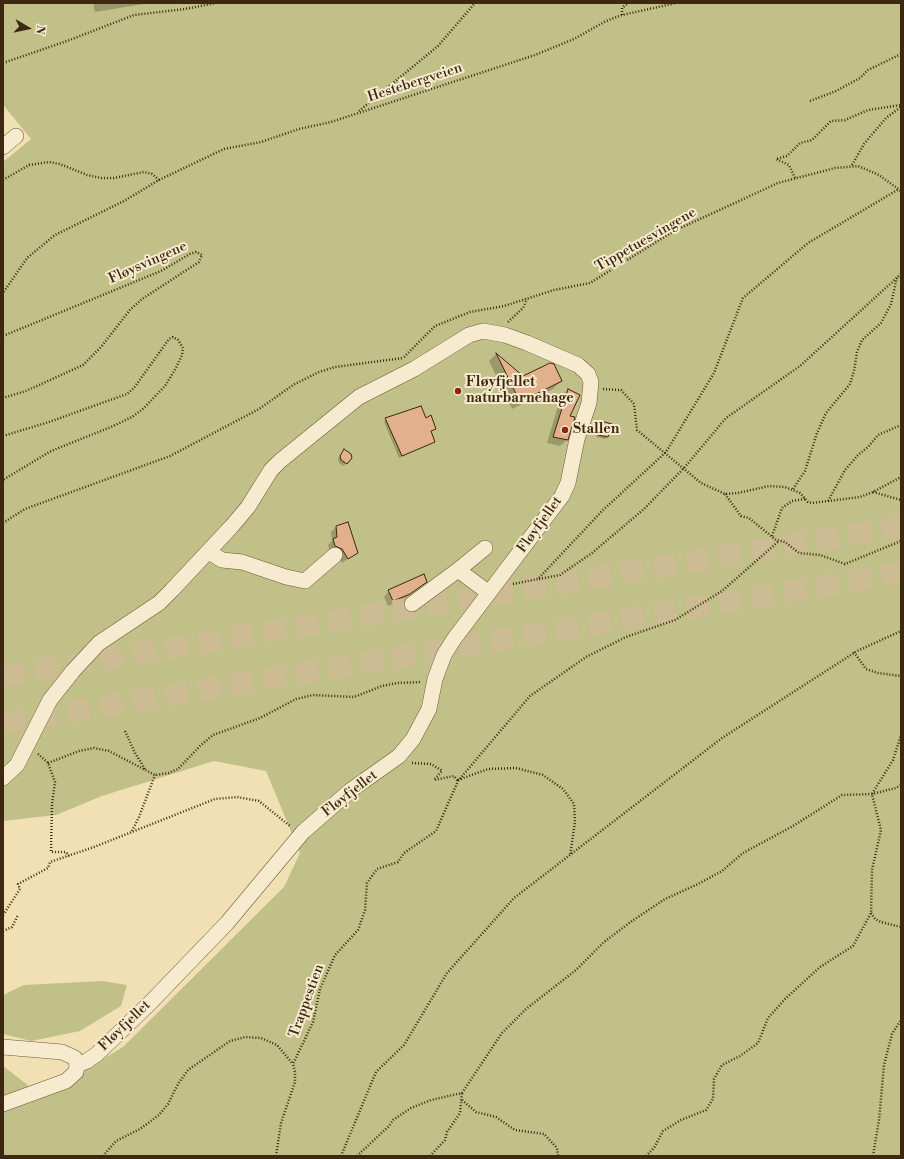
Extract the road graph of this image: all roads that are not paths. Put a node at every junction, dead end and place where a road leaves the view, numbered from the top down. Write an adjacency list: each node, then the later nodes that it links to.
1 (16, 136): 2 (lane)
2 (3, 147)
3 (485, 548): 6 (lane)
4 (209, 552): 5 (lane); 7 (lane, Fløyfjellet); 9 (lane, Fløyfjellet)
5 (335, 555)
6 (458, 570): 7 (lane); 8 (lane)
7 (491, 590): 11 (lane, Fløyfjellet)
8 (412, 604)
9 (3, 778)
10 (3, 1047): 11 (lane)
11 (76, 1065): 12 (lane)
12 (3, 1104)

